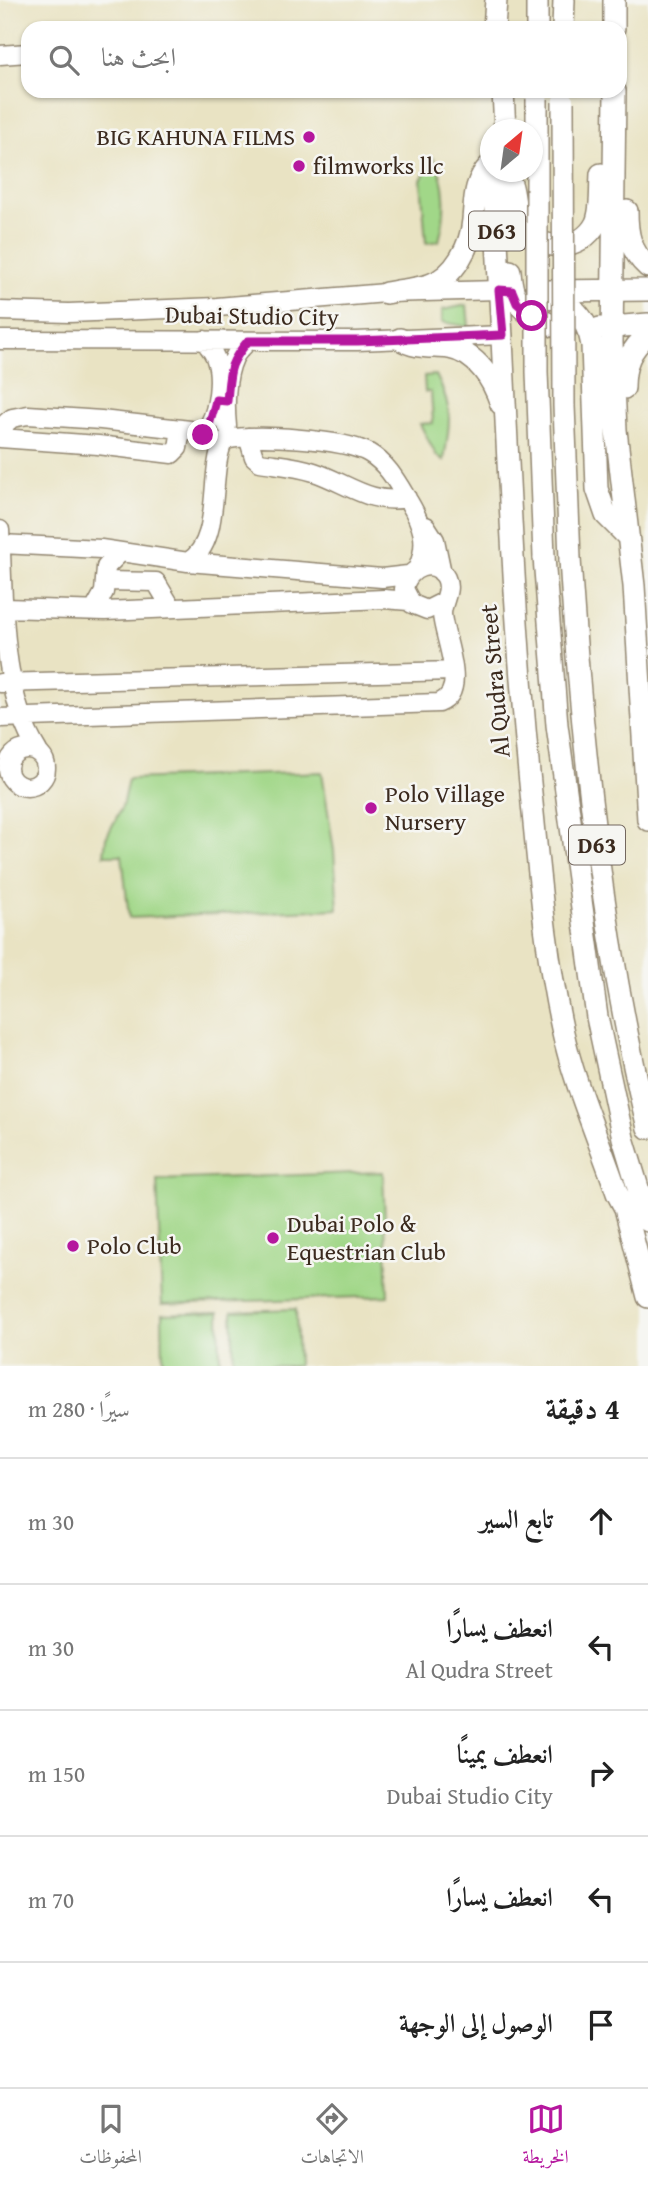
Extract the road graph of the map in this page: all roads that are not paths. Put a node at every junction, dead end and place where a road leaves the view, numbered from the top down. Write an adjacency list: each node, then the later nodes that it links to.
1 (496, 0): 5 (main road)
2 (537, 0): 6 (main road)
3 (564, 0): 7 (main road)
4 (614, 0): 8 (main road)
5 (494, 21)
6 (537, 21)
7 (564, 21)
8 (614, 21)
9 (21, 54): 10 (street)
10 (0, 55)
11 (492, 98): 17 (main road)
12 (503, 98): 18 (main road)
13 (537, 98): 76 (main road, D63, bridge)
14 (563, 98): 77 (main road, D63, bridge)
15 (615, 98): 16 (main road, D63)
16 (615, 114): 19 (main road, D63); 23 (main road)
17 (492, 119)
18 (504, 119)
19 (616, 162): 24 (main road); 25 (main road, D63)
20 (480, 176): 29 (main road)
21 (494, 182): 27 (main road, Al Qudra Street / D63)
22 (505, 182): 27 (main road)
23 (510, 182)
24 (648, 267)
25 (613, 290): 26 (main road); 28 (main road); 32 (main road, D63)
26 (648, 290)
27 (505, 291): 28 (main road); 29 (street, Dubai Studio City); 34 (main road); 35 (main road, Al Qudra Street / D63)
28 (535, 291): 33 (main road)
29 (386, 293): 30 (street, Dubai Studio City)
30 (0, 311)
31 (648, 324): 32 (main road)
32 (612, 327): 33 (main road); 44 (main road, D63)
33 (590, 329): 34 (main road); 53 (main road)
34 (565, 331): 35 (main road)
35 (503, 335): 37 (street, Dubai Studio City); 42 (main road, Al Qudra Street / D63)
36 (648, 335): 44 (main road)
37 (400, 339): 40 (street, Dubai Studio City); 42 (main road)
38 (0, 340): 39 (street, Dubai Studio City)
39 (204, 340): 40 (street, Dubai Studio City); 41 (street)
40 (248, 341): 41 (street)
41 (225, 363): 45 (street)
42 (505, 422): 78 (main road, Al Qudra Street / D63)
43 (4, 424): 45 (street); 45 (street)
44 (616, 430): 53 (main road, D63)
45 (212, 434): 46 (street); 52 (street)
46 (248, 437): 47 (street); 48 (street)
47 (388, 470): 48 (street); 49 (street)
48 (368, 496): 49 (street)
49 (407, 498): 50 (street)
50 (420, 521): 59 (street); 60 (street)
51 (0, 530): 57 (street)
52 (209, 534): 56 (street); 58 (street)
53 (627, 536): 75 (main road, D63)
54 (90, 549): 55 (street); 57 (street); 61 (street)
55 (121, 552): 56 (street); 61 (street)
56 (188, 562): 58 (street)
57 (1, 564): 65 (street)
58 (224, 565): 59 (street)
59 (413, 571): 60 (street); 63 (street)
60 (442, 573): 62 (street)
61 (105, 580): 64 (street); 66 (street); 67 (street)
62 (443, 602): 63 (street); 68 (street)
63 (414, 605): 64 (street); 68 (street)
64 (171, 607): 67 (street)
65 (5, 608): 66 (street); 70 (street)
66 (93, 610): 67 (street)
67 (116, 610)
68 (444, 631): 69 (street)
69 (453, 671): 70 (street); 71 (street)
70 (6, 683): 71 (street)
71 (21, 717): 72 (street); 73 (street)
72 (0, 718)
73 (17, 754): 74 (street); 74 (street)
74 (6, 777)
75 (648, 820)
76 (586, 943): 78 (main road); 79 (main road, D63)
77 (648, 1128)
78 (625, 1208): 80 (main road, Al Qudra Street / D63)
79 (648, 1222)
80 (648, 1297)

